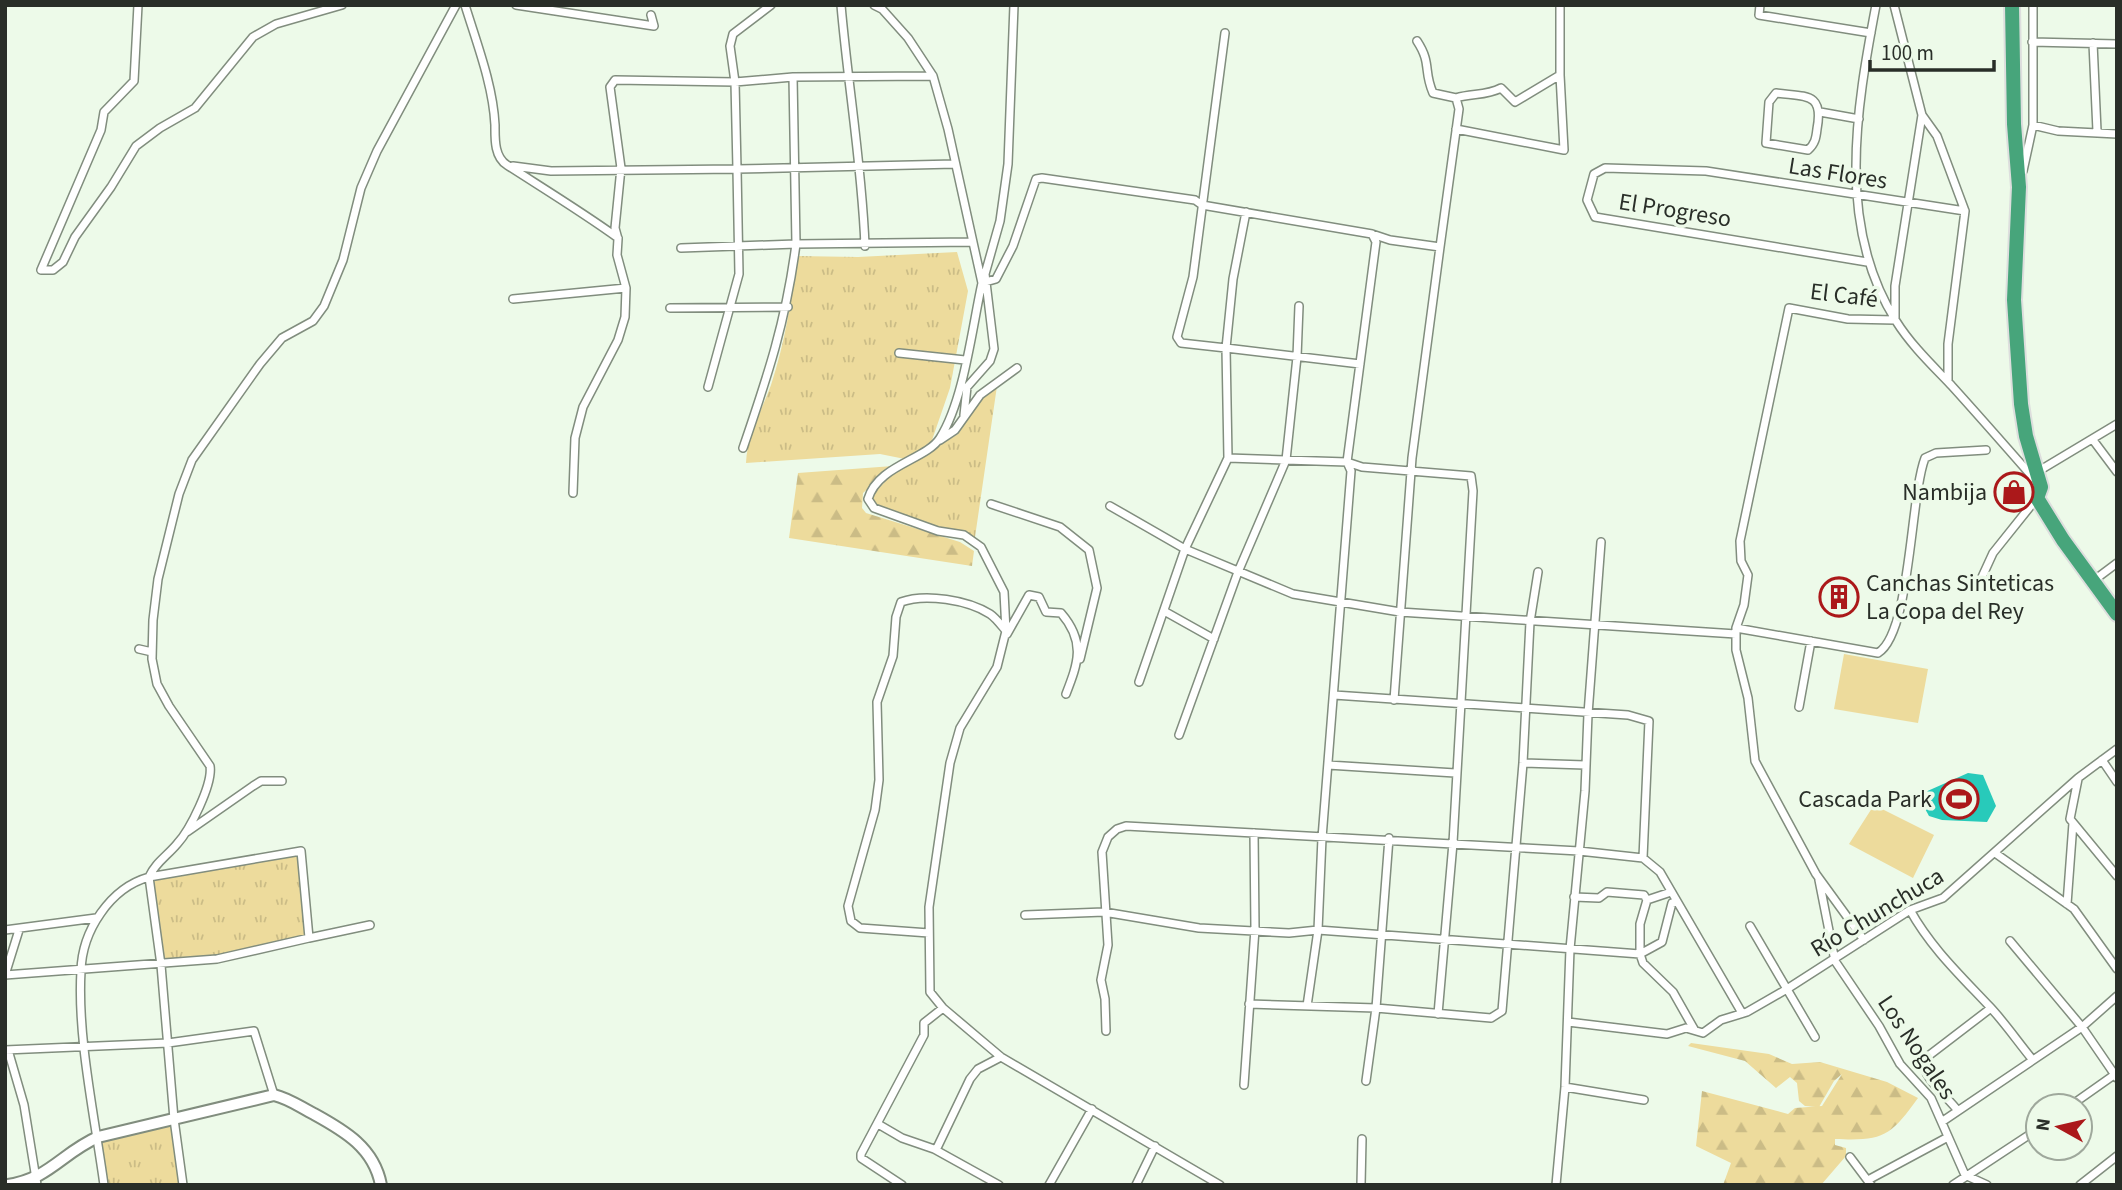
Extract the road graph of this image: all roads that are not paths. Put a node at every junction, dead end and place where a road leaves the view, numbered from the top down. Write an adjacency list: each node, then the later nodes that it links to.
1 (138, 5): 2 (street)
2 (342, 5)
3 (456, 5): 109 (street)
4 (466, 5): 37 (street)
5 (516, 5): 16 (street)
6 (771, 5): 27 (street)
7 (841, 5): 26 (street)
8 (874, 5): 24 (street)
9 (1014, 5): 58 (street)
10 (1560, 5): 23 (street)
11 (1760, 5): 18 (street)
12 (1876, 5): 18 (street)
13 (1894, 5): 30 (street)
14 (2012, 5): 43 (highway)
15 (2033, 5): 20 (street)
16 (651, 15)
17 (1225, 33): 46 (street)
18 (1871, 33): 31 (street)
19 (1417, 41): 28 (street)
20 (2032, 42): 21 (street); 32 (street)
21 (2093, 43): 22 (street); 34 (street)
22 (2117, 44)
23 (1560, 75): 28 (street); 33 (street)
24 (933, 76): 26 (street); 36 (street)
25 (793, 77): 26 (street); 27 (street); 41 (street)
26 (847, 77): 39 (street)
27 (735, 82): 38 (street); 40 (street)
28 (1456, 98): 33 (street)
29 (1820, 112): 29 (street); 31 (street)
30 (1922, 115): 45 (street); 47 (street)
31 (1859, 119): 44 (street)
32 (2033, 125): 34 (street); 43 (street)
33 (1456, 129): 55 (street)
34 (2097, 131): 35 (street)
35 (2117, 134)
36 (955, 164): 39 (street); 51 (street)
37 (513, 166): 38 (street); 50 (street)
38 (621, 168): 40 (street); 50 (street)
39 (860, 168): 41 (street); 53 (street)
40 (737, 169): 41 (street); 56 (street)
41 (796, 169): 52 (street)
42 (1706, 171): 44 (street, Las Flores); 57 (street, El Progreso)
43 (2019, 187): 84 (highway)
44 (1855, 195): 45 (street, Las Flores); 57 (street)
45 (1910, 203): 47 (street, Las Flores); 65 (street)
46 (1202, 205): 48 (street); 58 (street); 66 (street)
47 (1965, 211): 72 (street)
48 (1246, 212): 49 (street); 66 (street)
49 (1372, 234): 55 (street); 70 (street)
50 (618, 239): 59 (street)
51 (973, 242): 53 (street); 58 (street)
52 (796, 244): 53 (street); 56 (street); 63 (street)
53 (865, 246)
54 (681, 247): 56 (street)
55 (1440, 247): 83 (street)
56 (740, 248): 61 (street)
57 (1867, 261): 65 (street)
58 (985, 283): 69 (street); 74 (street)
59 (626, 288): 60 (street); 87 (street)
60 (513, 299)
61 (733, 306): 63 (street); 64 (street); 73 (street)
62 (1299, 306): 68 (street)
63 (788, 307): 78 (street)
64 (670, 308)
65 (1895, 320): 72 (street); 104 (street, El Café)
66 (1226, 348): 68 (street); 80 (street)
67 (899, 353): 69 (street)
68 (1297, 357): 70 (street); 81 (street)
69 (965, 360): 77 (street)
70 (1360, 363): 82 (street)
71 (1017, 368): 74 (street)
72 (1948, 382): 86 (street)
73 (708, 387)
74 (964, 415): 77 (street)
75 (2117, 424): 76 (street)
76 (2093, 440): 84 (street); 85 (street)
77 (939, 441): 105 (street)
78 (743, 448)
79 (1986, 450): 107 (street)
80 (1228, 458): 81 (street); 91 (street)
81 (1286, 460): 82 (street); 93 (street)
82 (1347, 463): 83 (street); 97 (street)
83 (1412, 470): 99 (street); 101 (street)
84 (2037, 472): 86 (highway)
85 (2117, 472)
86 (2039, 492): 95 (street); 96 (highway)
87 (573, 493)
88 (991, 504): 110 (street)
89 (1111, 506): 91 (street)
90 (1601, 542): 103 (street)
91 (1185, 549): 93 (street); 98 (street)
92 (2117, 563): 96 (street)
93 (1237, 572): 97 (street); 106 (street)
94 (1538, 572): 102 (street)
95 (1982, 577)
96 (2093, 581): 100 (highway)
97 (1342, 604): 99 (street); 113 (street)
98 (1164, 611): 106 (street); 111 (street)
99 (1400, 612): 101 (street); 114 (street)
100 (2117, 614)
101 (1467, 618): 102 (street); 115 (street)
102 (1530, 622): 103 (street); 117 (street)
103 (1596, 624): 104 (street); 118 (street)
104 (1736, 631): 107 (street); 141 (street)
105 (1005, 634): 110 (street); 157 (street); 157 (street)
106 (1214, 639): 119 (street)
107 (1811, 641): 116 (street)
108 (139, 649): 109 (street)
109 (152, 652): 130 (street)
110 (1080, 659): 112 (street)
111 (1139, 682)
112 (1066, 694)
113 (1334, 695): 114 (street); 123 (street)
114 (1394, 700): 115 (street)
115 (1459, 704): 117 (street); 125 (street)
116 (1799, 707)
117 (1526, 708): 118 (street); 122 (street)
118 (1588, 714): 124 (street); 138 (street)
119 (1179, 735)
120 (2117, 749): 121 (street, Río Chunchuca)
121 (2102, 760): 126 (street, Río Chunchuca); 128 (street)
122 (1523, 763): 124 (street); 135 (street)
123 (1328, 765): 125 (street); 132 (street)
124 (1585, 765): 136 (street)
125 (1455, 773): 134 (street)
126 (2078, 778): 129 (street); 137 (street, Río Chunchuca)
127 (282, 781): 130 (street)
128 (2117, 782)
129 (2073, 822): 139 (street); 146 (street)
130 (183, 834): 140 (street)
131 (1254, 834): 132 (street); 148 (street); 153 (street)
132 (1322, 838): 133 (street); 156 (street)
133 (1389, 838): 134 (street); 158 (street)
134 (1453, 843): 135 (street); 160 (street)
135 (1515, 848): 136 (street); 163 (street)
136 (1579, 850): 138 (street); 143 (street)
137 (1995, 853): 146 (street); 147 (street, Río Chunchuca)
138 (1643, 858): 142 (street)
139 (2117, 876)
140 (149, 877): 150 (street); 159 (street); 167 (street)
141 (1818, 878): 161 (street); 166 (street)
142 (1671, 892): 144 (street); 145 (street)
143 (1574, 897): 144 (street); 164 (street)
144 (1647, 900): 165 (street)
145 (1678, 902): 165 (street); 177 (street)
146 (2067, 904): 169 (street)
147 (1910, 910): 161 (street, Río Chunchuca); 176 (street)
148 (1104, 912): 149 (street); 153 (street); 182 (street)
149 (1025, 915)
150 (96, 918): 155 (street); 168 (street)
151 (370, 925): 159 (street)
152 (1750, 926): 170 (street)
153 (1255, 929): 156 (street); 172 (street)
154 (5, 930): 155 (street)
155 (19, 930): 168 (street)
156 (1318, 930): 158 (street); 173 (street)
157 (929, 933): 174 (street)
158 (1382, 935): 160 (street); 175 (street)
159 (309, 938): 167 (street)
160 (1444, 940): 163 (street); 178 (street)
161 (1864, 940): 166 (street, Río Chunchuca)
162 (2010, 941): 180 (street)
163 (1509, 945): 164 (street); 178 (street)
164 (1570, 949): 165 (street); 179 (street)
165 (1640, 954): 181 (street)
166 (1835, 961): 170 (street, Río Chunchuca); 199 (street, Los Nogales)
167 (162, 965): 168 (street); 184 (street)
168 (80, 969): 185 (street)
169 (2117, 969)
170 (1787, 989): 177 (street, Río Chunchuca); 183 (street)
171 (2117, 996): 180 (street)
172 (1249, 1004): 173 (street); 191 (street)
173 (1307, 1006): 175 (street)
174 (943, 1007): 187 (street); 200 (street)
175 (1376, 1008): 178 (street); 190 (street)
176 (1991, 1008): 188 (street); 197 (street)
177 (1742, 1013): 181 (street, Río Chunchuca)
178 (1438, 1014)
179 (1568, 1022): 181 (street, Río Chunchuca); 192 (street)
180 (2082, 1027): 188 (street); 189 (street)
181 (1693, 1029)
182 (1106, 1031)
183 (1815, 1037)
184 (168, 1043): 185 (street); 194 (street); 198 (street)
185 (85, 1046): 186 (street); 201 (street)
186 (7, 1050): 210 (street)
187 (1001, 1057): 196 (street); 206 (street)
188 (2032, 1059): 197 (street)
189 (2115, 1076): 193 (street)
190 (1366, 1081)
191 (1244, 1085)
192 (1565, 1087): 195 (street); 222 (street)
193 (2091, 1092)
194 (274, 1095): 198 (street); 215 (street)
195 (1644, 1100)
196 (1092, 1109): 205 (street); 218 (street)
197 (1958, 1111): 199 (street)
198 (174, 1119): 201 (street); 214 (street)
199 (1943, 1121): 202 (street, Los Nogales)
200 (878, 1124): 206 (street); 216 (street)
201 (98, 1137): 210 (street); 213 (street)
202 (1948, 1137): 209 (street, Los Nogales); 211 (street)
203 (1362, 1139): 221 (street)
204 (2024, 1139): 209 (street)
205 (1155, 1146): 219 (street); 220 (street)
206 (936, 1150): 217 (street)
207 (2117, 1156): 226 (street)
208 (1850, 1157): 211 (street)
209 (1965, 1175): 223 (street); 224 (street, Los Nogales); 225 (street)
210 (37, 1182): 212 (street)
211 (1869, 1182)
212 (8, 1185)
213 (104, 1185)
214 (183, 1185)
215 (381, 1185)
216 (902, 1185)
217 (999, 1185)
218 (1049, 1185)
219 (1136, 1185)
220 (1220, 1185)
221 (1361, 1185)
222 (1556, 1185)
223 (1953, 1185)
224 (1968, 1185)
225 (1987, 1185)
226 (2080, 1185)

